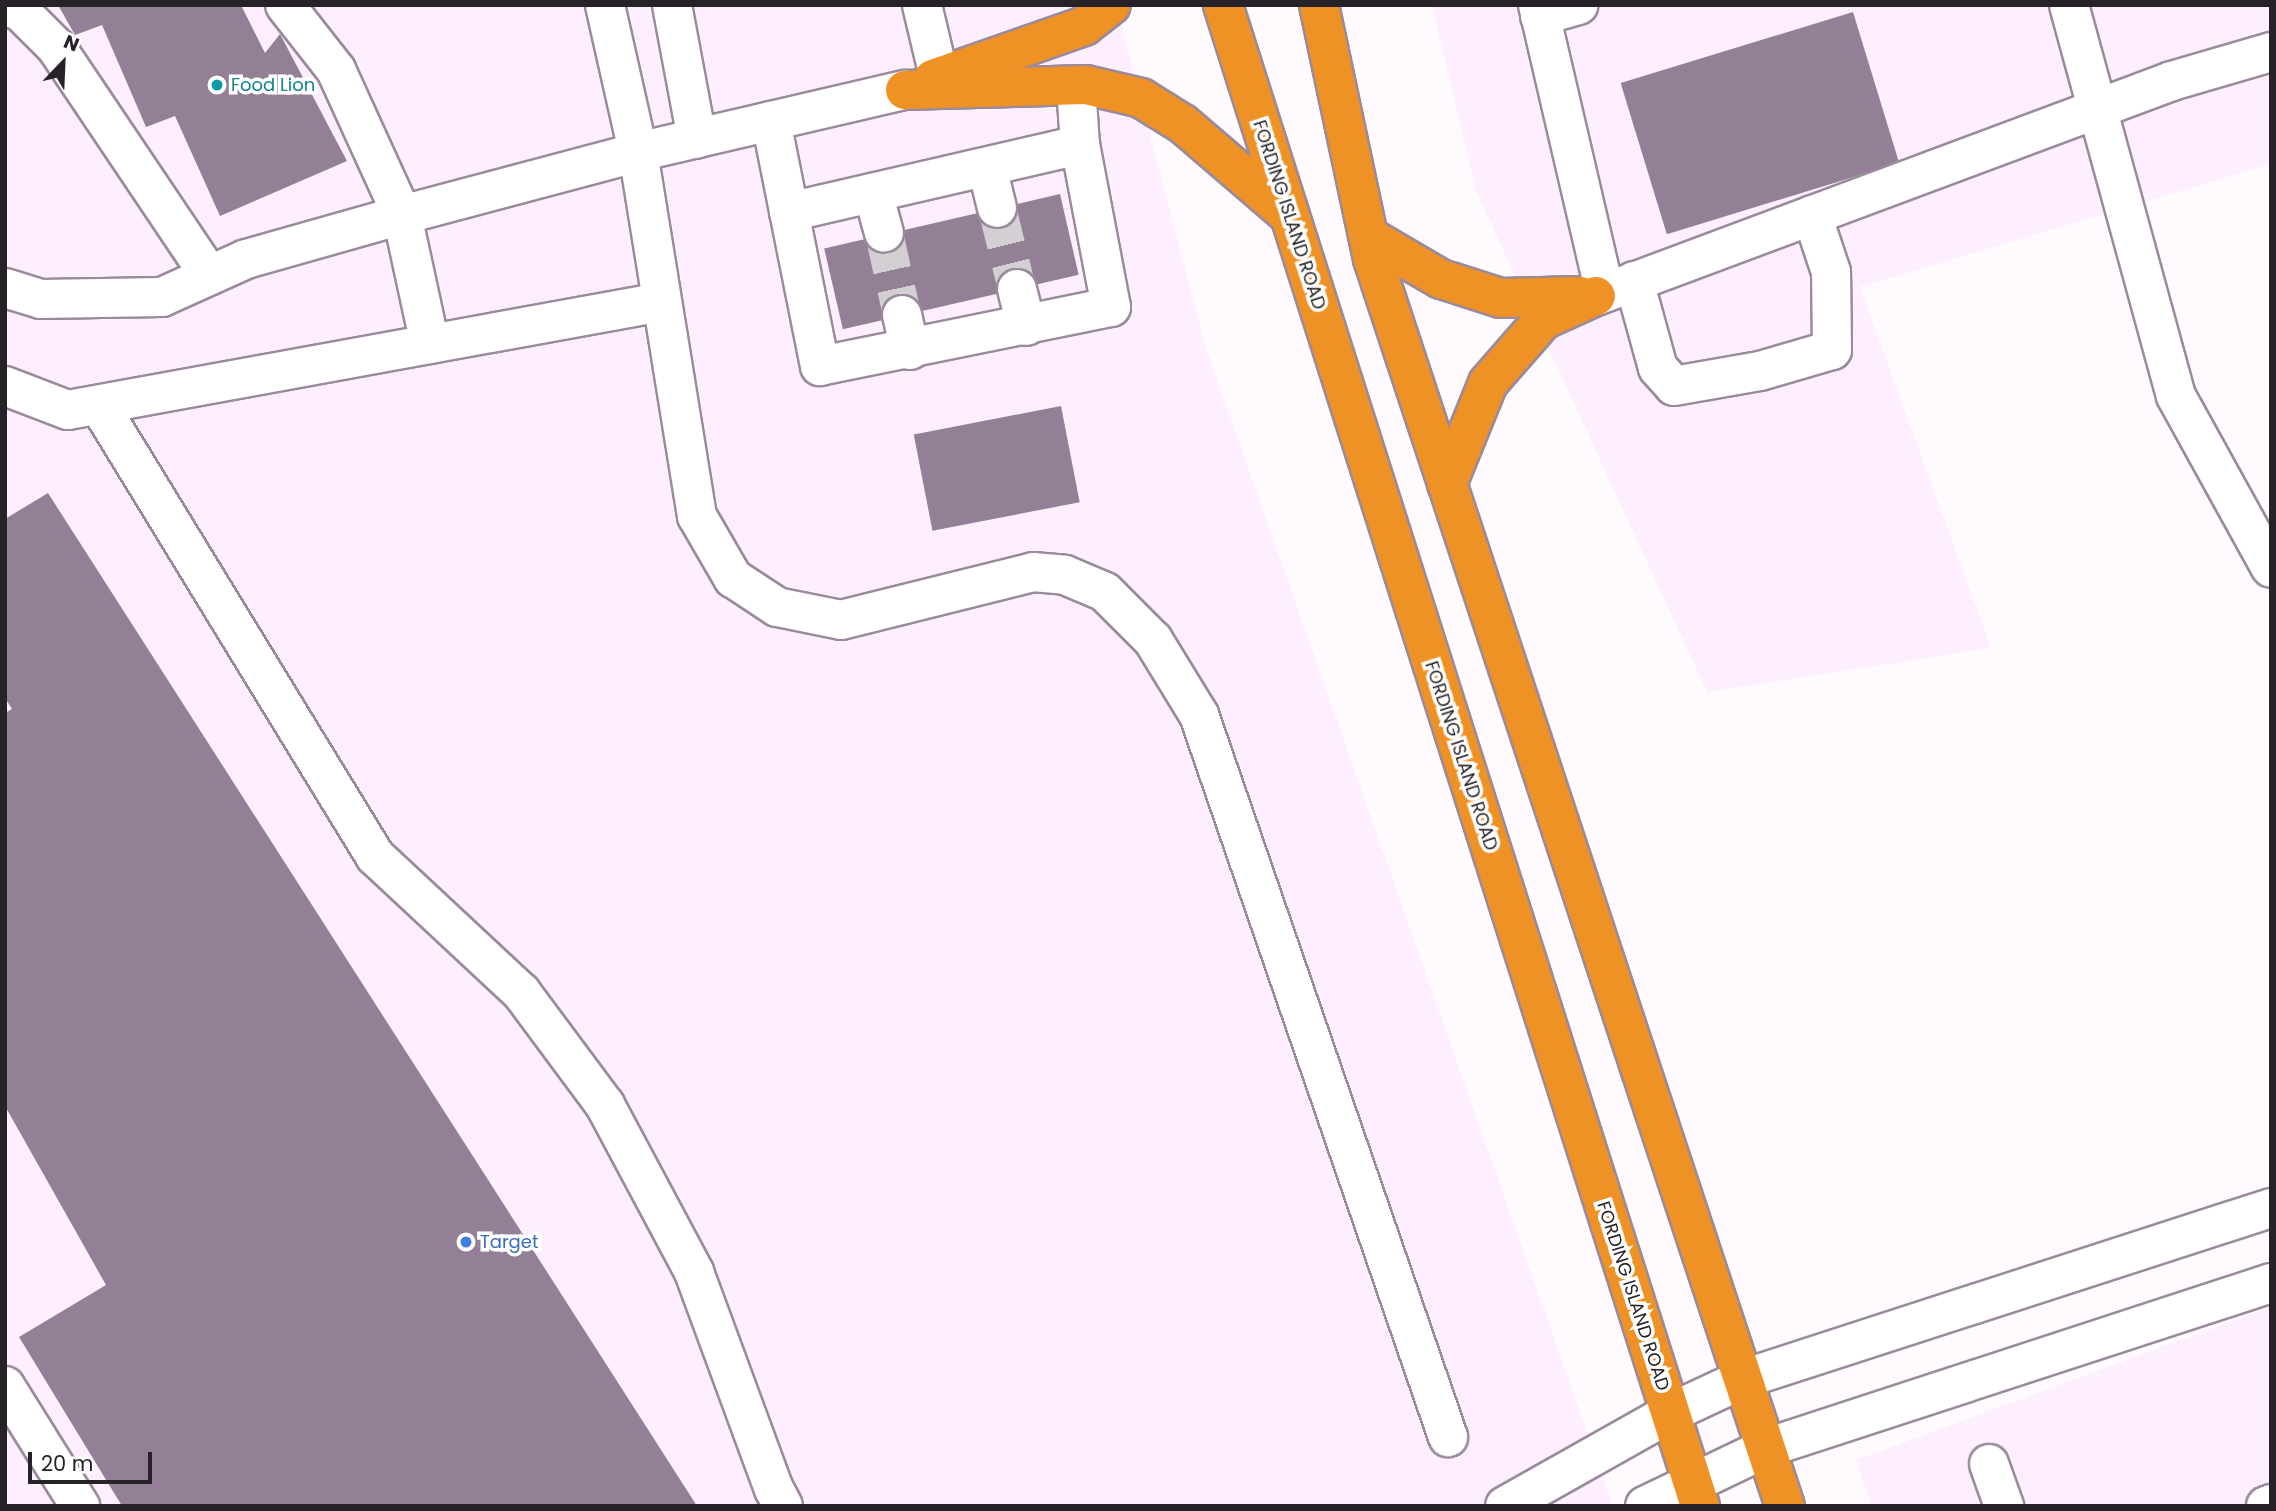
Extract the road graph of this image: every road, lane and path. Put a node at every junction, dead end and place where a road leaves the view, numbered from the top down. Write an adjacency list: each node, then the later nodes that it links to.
1 (285, 5): 24 (street)
2 (605, 5): 19 (street)
3 (672, 5): 17 (street)
4 (922, 5): 13 (street)
5 (1111, 5): 13 (highway)
6 (1223, 5): 25 (highway, FORDING ISLAND ROAD)
7 (1319, 5): 28 (highway)
8 (1578, 5): 11 (street)
9 (2069, 5): 15 (street)
10 (5, 8): 29 (street)
11 (1539, 11): 32 (street)
12 (2271, 52): 15 (street)
13 (929, 85): 14 (highway); 16 (street)
14 (1076, 86): 18 (street); 25 (highway)
15 (2099, 109): 26 (street); 39 (street)
16 (771, 121): 17 (street); 23 (street)
17 (698, 139): 19 (street)
18 (1080, 145): 20 (street); 34 (street)
19 (639, 152): 24 (street); 33 (street)
20 (987, 167): 21 (street); 22 (street)
21 (873, 192): 23 (street); 27 (street)
22 (997, 208)
23 (789, 212): 34 (street)
24 (402, 215): 29 (street); 35 (street)
25 (1289, 215): 44 (highway, FORDING ISLAND ROAD)
26 (1812, 215): 32 (street); 32 (street)
27 (884, 233)
28 (1369, 237): 32 (highway); 38 (highway)
29 (209, 275): 30 (street)
30 (5, 288)
31 (1017, 289): 34 (street)
32 (1612, 290): 38 (highway)
33 (661, 302): 35 (street); 45 (street)
34 (1026, 326)
35 (430, 344): 37 (street)
36 (5, 386): 37 (street)
37 (99, 405): 50 (street)
38 (1447, 484): 42 (highway)
39 (2271, 568)
40 (2271, 1208): 42 (street)
41 (2271, 1283): 46 (street)
42 (1743, 1379): 44 (street); 46 (highway)
43 (5, 1386): 49 (street)
44 (1671, 1413): 48 (highway, FORDING ISLAND ROAD); 51 (street)
45 (1448, 1437)
46 (1766, 1448): 48 (street); 53 (highway)
47 (1989, 1464): 54 (street)
48 (1696, 1494): 52 (street)
49 (80, 1506)
50 (783, 1506)
51 (1505, 1506)
52 (1644, 1506)
53 (1785, 1506)
54 (2004, 1506)

